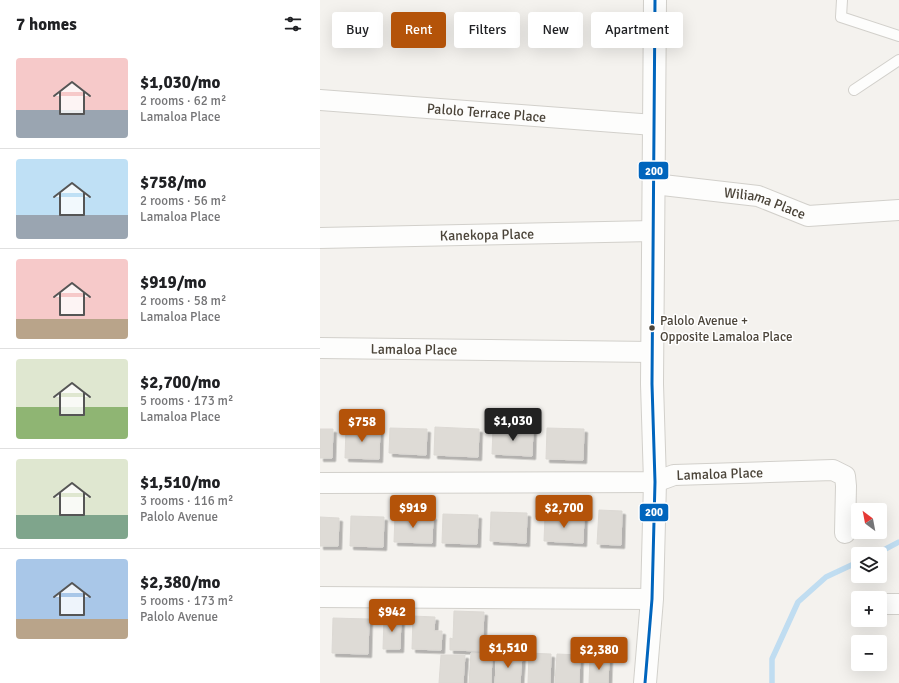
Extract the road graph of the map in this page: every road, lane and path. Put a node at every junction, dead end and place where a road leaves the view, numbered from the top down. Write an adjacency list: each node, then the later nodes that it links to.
1 (655, 0): 7 (street)
2 (842, 0): 3 (lane)
3 (899, 36)
4 (899, 60): 5 (lane)
5 (854, 90)
6 (320, 100): 7 (street, Palolo Terrace Place)
7 (654, 125): 8 (street)
8 (654, 184): 9 (street, Wiliama Place); 10 (street)
9 (899, 210)
10 (653, 232): 11 (street, Kanekopa Place); 13 (street)
11 (320, 238)
12 (320, 348): 13 (street, Lamaloa Place)
13 (652, 352): 14 (street)
14 (655, 482): 15 (street, Lamaloa Place); 16 (street, Lamaloa Place); 18 (street)
15 (320, 483)
16 (845, 533)
17 (320, 597): 18 (street)
18 (652, 600): 21 (street)
19 (887, 604): 20 (street)
20 (899, 604)
21 (645, 683)

